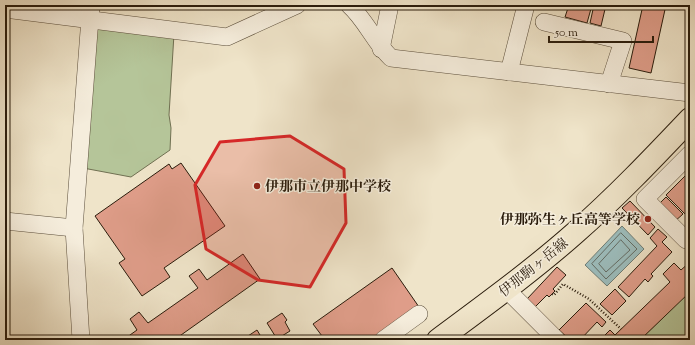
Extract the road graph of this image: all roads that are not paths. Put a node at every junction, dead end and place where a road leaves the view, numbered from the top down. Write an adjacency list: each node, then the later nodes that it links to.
1 (298, 5): 6 (street)
2 (349, 5): 8 (street)
3 (390, 5): 8 (street)
4 (526, 5): 9 (street)
5 (5, 10): 6 (street)
6 (91, 12): 15 (street)
7 (544, 22): 10 (street)
8 (381, 49): 9 (street)
9 (509, 72): 10 (street)
10 (609, 84): 11 (street)
11 (690, 93)
12 (690, 119): 17 (main road, 伊那駒ヶ岳線)
13 (690, 154): 16 (street)
14 (5, 221): 15 (street)
15 (74, 228): 19 (street)
16 (686, 240)
17 (506, 289): 21 (main road, 伊那駒ヶ岳線); 22 (street)
18 (419, 314): 20 (street)
19 (81, 340)
20 (383, 340)
21 (438, 340)
22 (557, 340)

